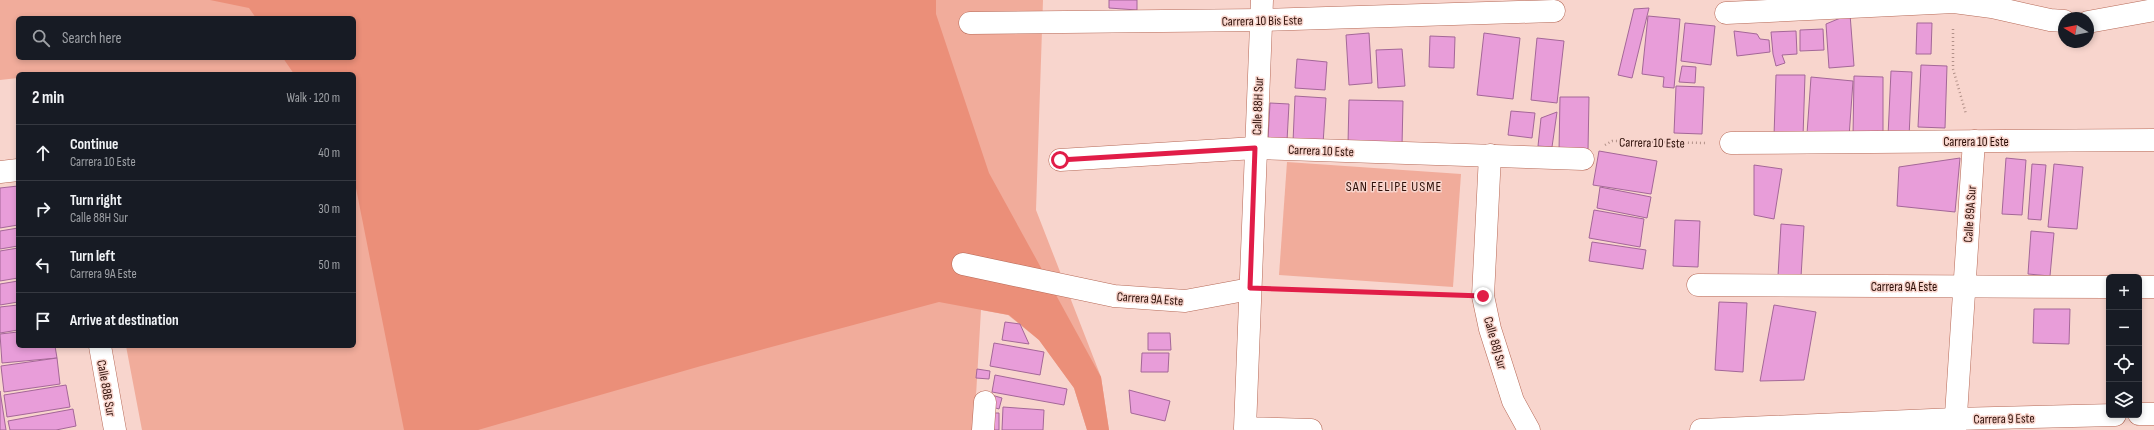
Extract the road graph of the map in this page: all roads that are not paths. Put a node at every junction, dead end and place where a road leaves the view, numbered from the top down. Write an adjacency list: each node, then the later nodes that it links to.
1 (1261, 10): 3 (street, Carrera 10 Bis Este); 7 (street, Carrera 10 Bis Este); 11 (street, Calle 88H Sur)
2 (2154, 10): 6 (street)
3 (1554, 11)
4 (1726, 13): 5 (street)
5 (2058, 20)
6 (2094, 21)
7 (970, 23)
8 (2154, 140): 9 (street, Carrera 10 Este)
9 (1974, 141): 10 (street, Carrera 10 Este); 19 (street, Calle 89A Sur)
10 (1731, 143)
11 (1255, 148): 12 (street, Carrera 10 Este); 14 (street, Carrera 10 Este); 23 (street, Calle 88H Sur)
12 (1490, 155): 13 (street, Carrera 10 Este); 34 (street, Calle 88J Sur)
13 (1583, 159)
14 (1060, 160)
15 (16, 170): 16 (street)
16 (0, 172)
17 (963, 264): 23 (street, Carrera 9A Este)
18 (1698, 285): 19 (street, Carrera 9A Este)
19 (1965, 286): 20 (street, Carrera 9A Este); 30 (street, Calle 89A Sur)
20 (2106, 287)
21 (2142, 287): 22 (street)
22 (2154, 287)
23 (1250, 288): 33 (street, Calle 88H Sur)
24 (100, 348): 31 (street, Calle 88B Sur)
25 (984, 402): 32 (street)
26 (2142, 414): 27 (street)
27 (2154, 414)
28 (2106, 415): 30 (street, Carrera 9 Este)
29 (2114, 418): 36 (street)
30 (1955, 424): 35 (street, Carrera 9 Este)
31 (115, 430)
32 (983, 430)
33 (1311, 430)
34 (1529, 430)
35 (1701, 430)
36 (2112, 430)

